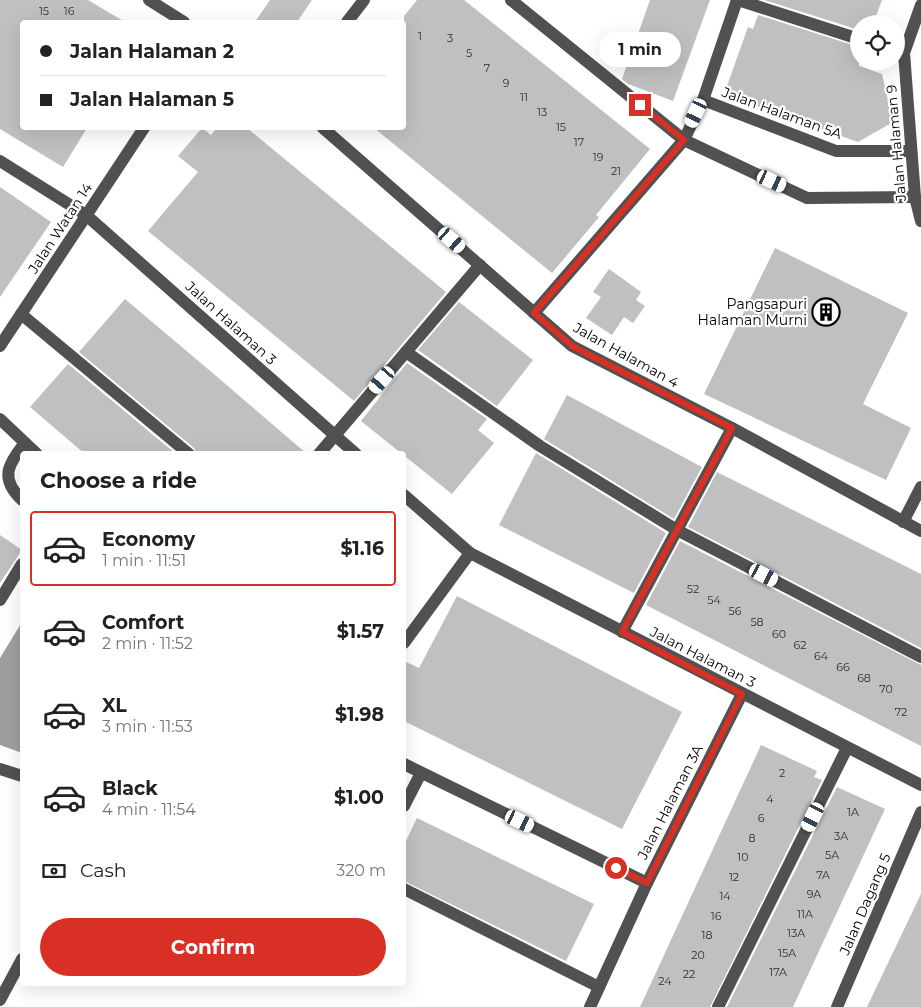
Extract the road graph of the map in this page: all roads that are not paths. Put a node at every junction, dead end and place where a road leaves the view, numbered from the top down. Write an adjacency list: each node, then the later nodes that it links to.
1 (149, 0): 6 (street)
2 (364, 0): 7 (street)
3 (510, 0): 14 (street)
4 (738, 0): 8 (street); 11 (street)
5 (921, 6): 9 (street, Jalan Halaman 9)
6 (181, 20)
7 (349, 20)
8 (850, 36)
9 (905, 41)
10 (902, 70): 15 (street, Jalan Halaman 9)
11 (703, 100): 14 (street); 15 (street, Jalan Halaman 5A)
12 (143, 130): 18 (street, Jalan Watan 14)
13 (325, 130): 20 (street, Jalan Halaman 4)
14 (684, 140): 17 (street); 21 (street)
15 (911, 151): 17 (street, Jalan Halaman 9)
16 (0, 162): 18 (street, Jalan Halaman 3)
17 (915, 197): 19 (street, Jalan Halaman 9)
18 (86, 216): 22 (street, Jalan Watan 14); 27 (street, Jalan Halaman 3)
19 (921, 220)
20 (480, 266): 21 (street, Jalan Halaman 4); 24 (street)
21 (534, 313): 26 (street, Jalan Halaman 4)
22 (21, 314): 23 (street, Jalan Watan 14); 30 (street)
23 (0, 346)
24 (406, 352): 27 (street); 37 (street)
25 (0, 419): 28 (street)
26 (732, 428): 36 (street, Jalan Halaman 4); 37 (street)
27 (334, 435): 31 (street); 32 (street, Jalan Halaman 3)
28 (25, 442): 29 (street); 34 (street)
29 (34, 451)
30 (185, 451)
31 (321, 451)
32 (353, 451)
33 (921, 487): 36 (street)
34 (20, 498)
35 (406, 498): 39 (street, Jalan Halaman 3)
36 (903, 522): 38 (street, Jalan Halaman 4)
37 (677, 530): 42 (street); 44 (street)
38 (921, 531)
39 (470, 554): 42 (street, Jalan Halaman 3); 43 (street)
40 (20, 567): 41 (street)
41 (0, 600)
42 (622, 632): 45 (street, Jalan Halaman 3)
43 (406, 638)
44 (921, 657)
45 (742, 694): 46 (street, Jalan Halaman 3); 54 (street, Jalan Halaman 3A)
46 (847, 748): 51 (street, Jalan Halaman 3); 60 (street)
47 (406, 765): 49 (street)
48 (0, 769): 50 (street)
49 (422, 773): 52 (street); 54 (street)
50 (20, 775)
51 (921, 785)
52 (406, 802)
53 (921, 812): 61 (street, Jalan Dagang 5)
54 (647, 883): 57 (street, Jalan Halaman 3A)
55 (406, 890): 57 (street)
56 (20, 963): 58 (street)
57 (599, 987): 59 (street, Jalan Halaman 3A)
58 (0, 1000)
59 (590, 1007)
60 (718, 1007)
61 (837, 1007)

